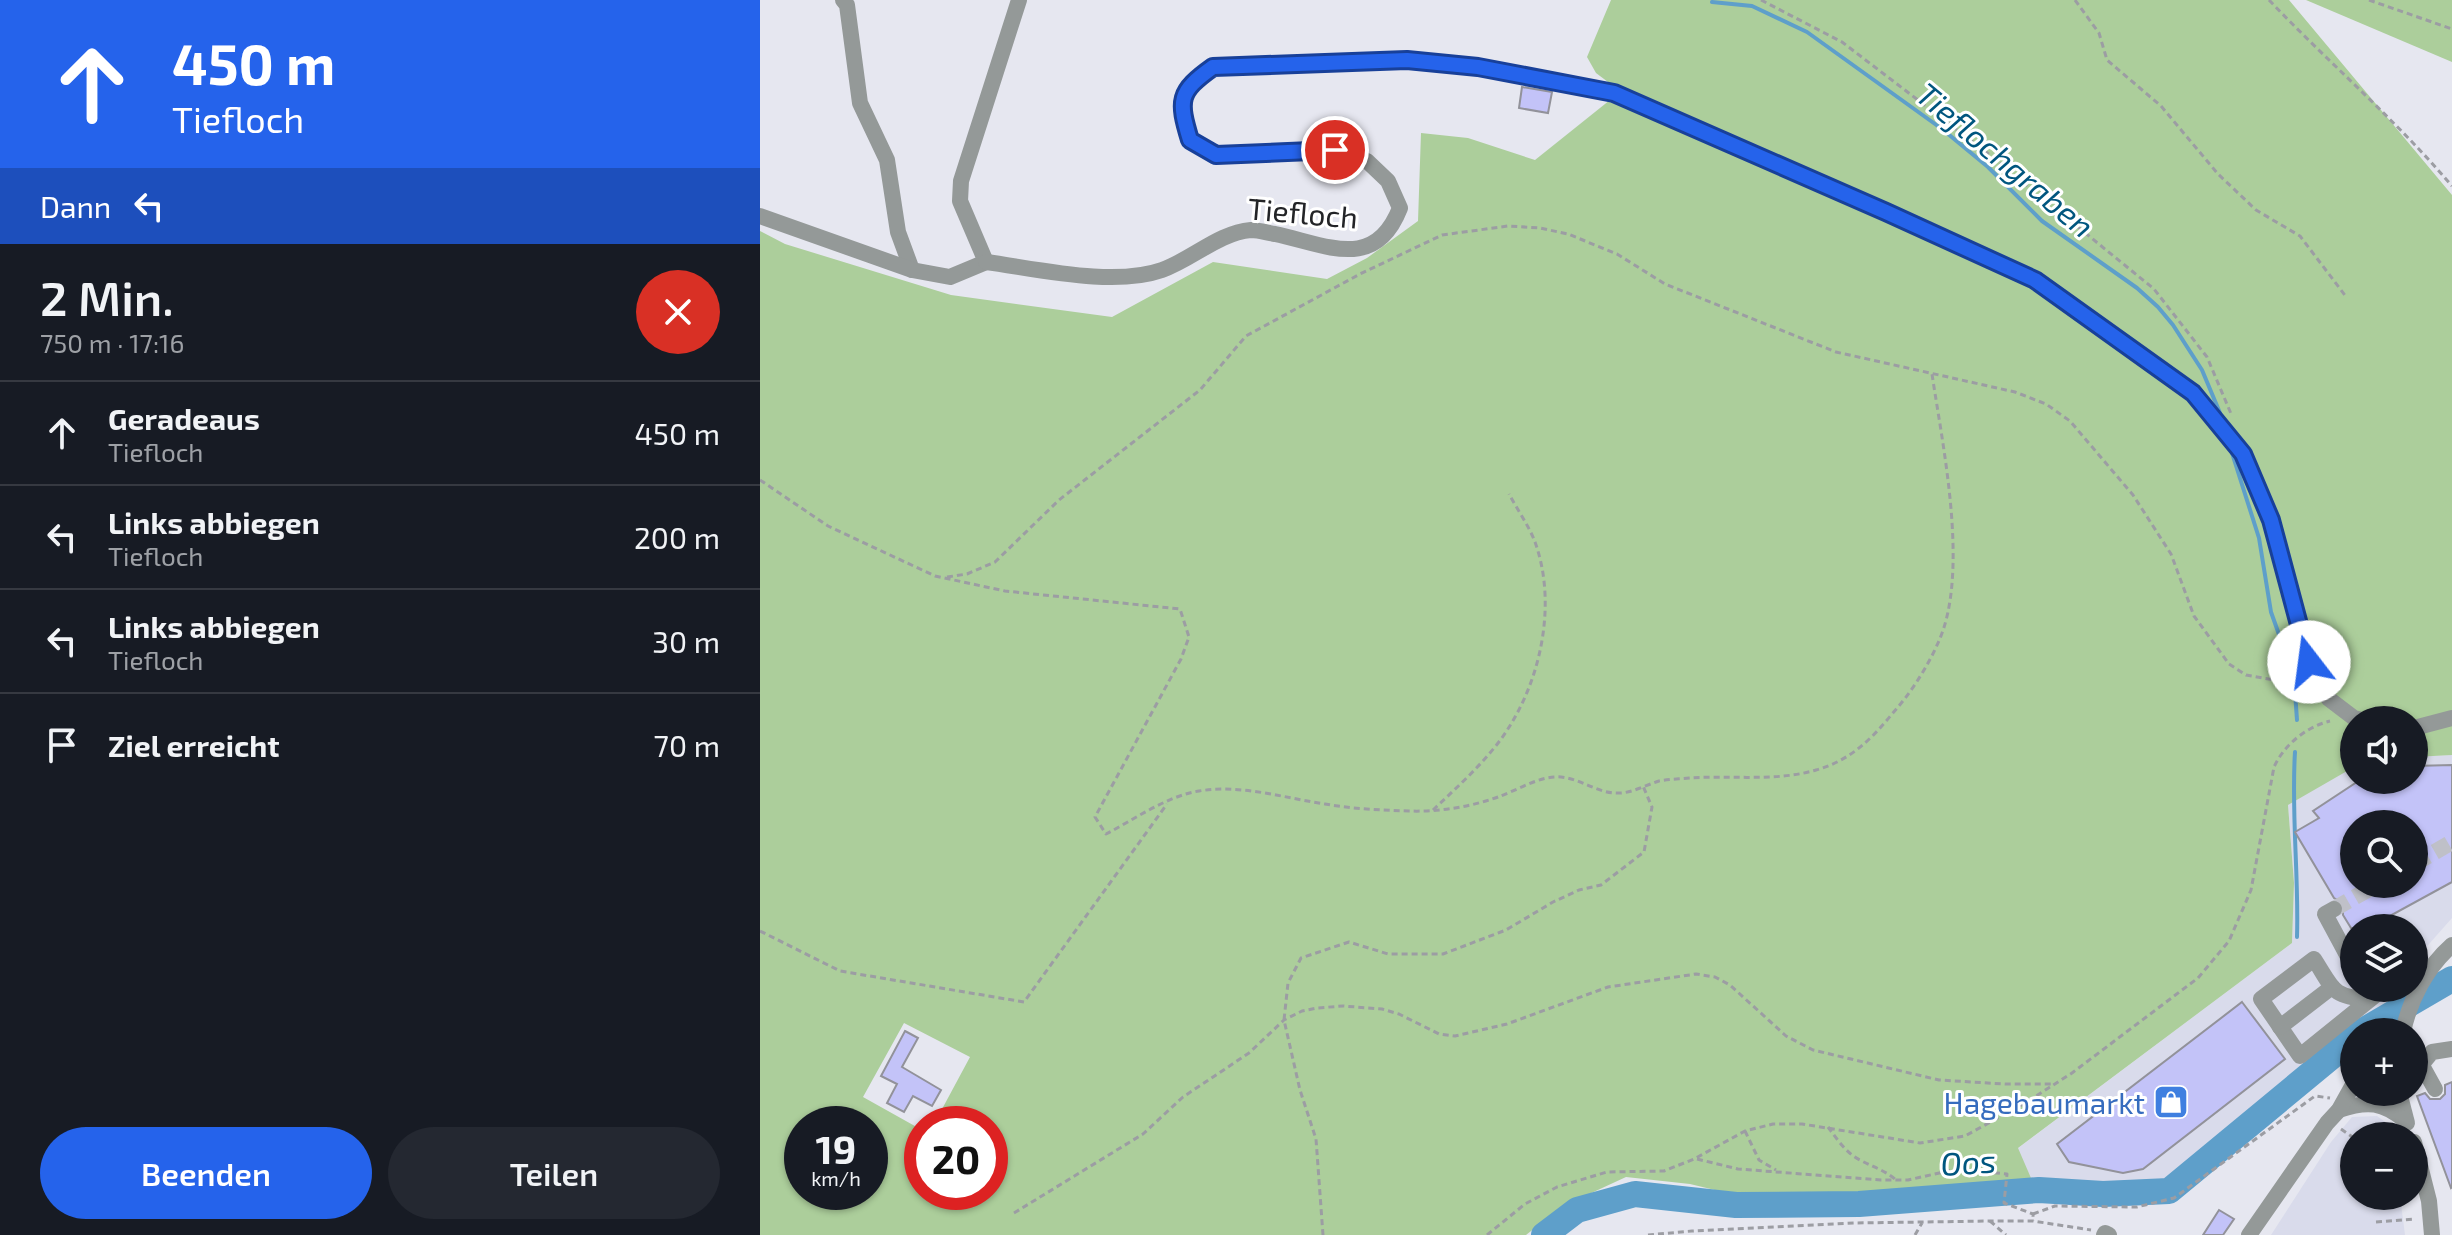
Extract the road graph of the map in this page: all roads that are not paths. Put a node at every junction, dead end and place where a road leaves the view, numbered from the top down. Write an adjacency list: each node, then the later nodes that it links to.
1 (843, 0): 5 (street)
2 (1019, 0): 4 (street)
3 (760, 216): 5 (street, Tiefloch)
4 (986, 262): 5 (street, Tiefloch); 6 (street, Tiefloch)
5 (912, 270)
6 (2340, 707)
7 (2452, 718): 8 (street)
8 (2428, 724)
9 (2334, 909): 10 (street)
10 (2340, 942)
11 (2452, 945): 12 (street)
12 (2428, 970)
13 (2332, 987): 14 (street); 16 (street); 16 (street)
14 (2340, 994)
15 (2367, 1002): 16 (street)
16 (2280, 1027)
17 (2452, 1049): 18 (street)
18 (2428, 1054)
19 (2428, 1078): 20 (street)
20 (2435, 1089)
21 (2340, 1106): 25 (street)
22 (2379, 1106): 23 (street)
23 (2402, 1122)
24 (2428, 1203): 26 (street)
25 (2252, 1234)
26 (2432, 1235)

